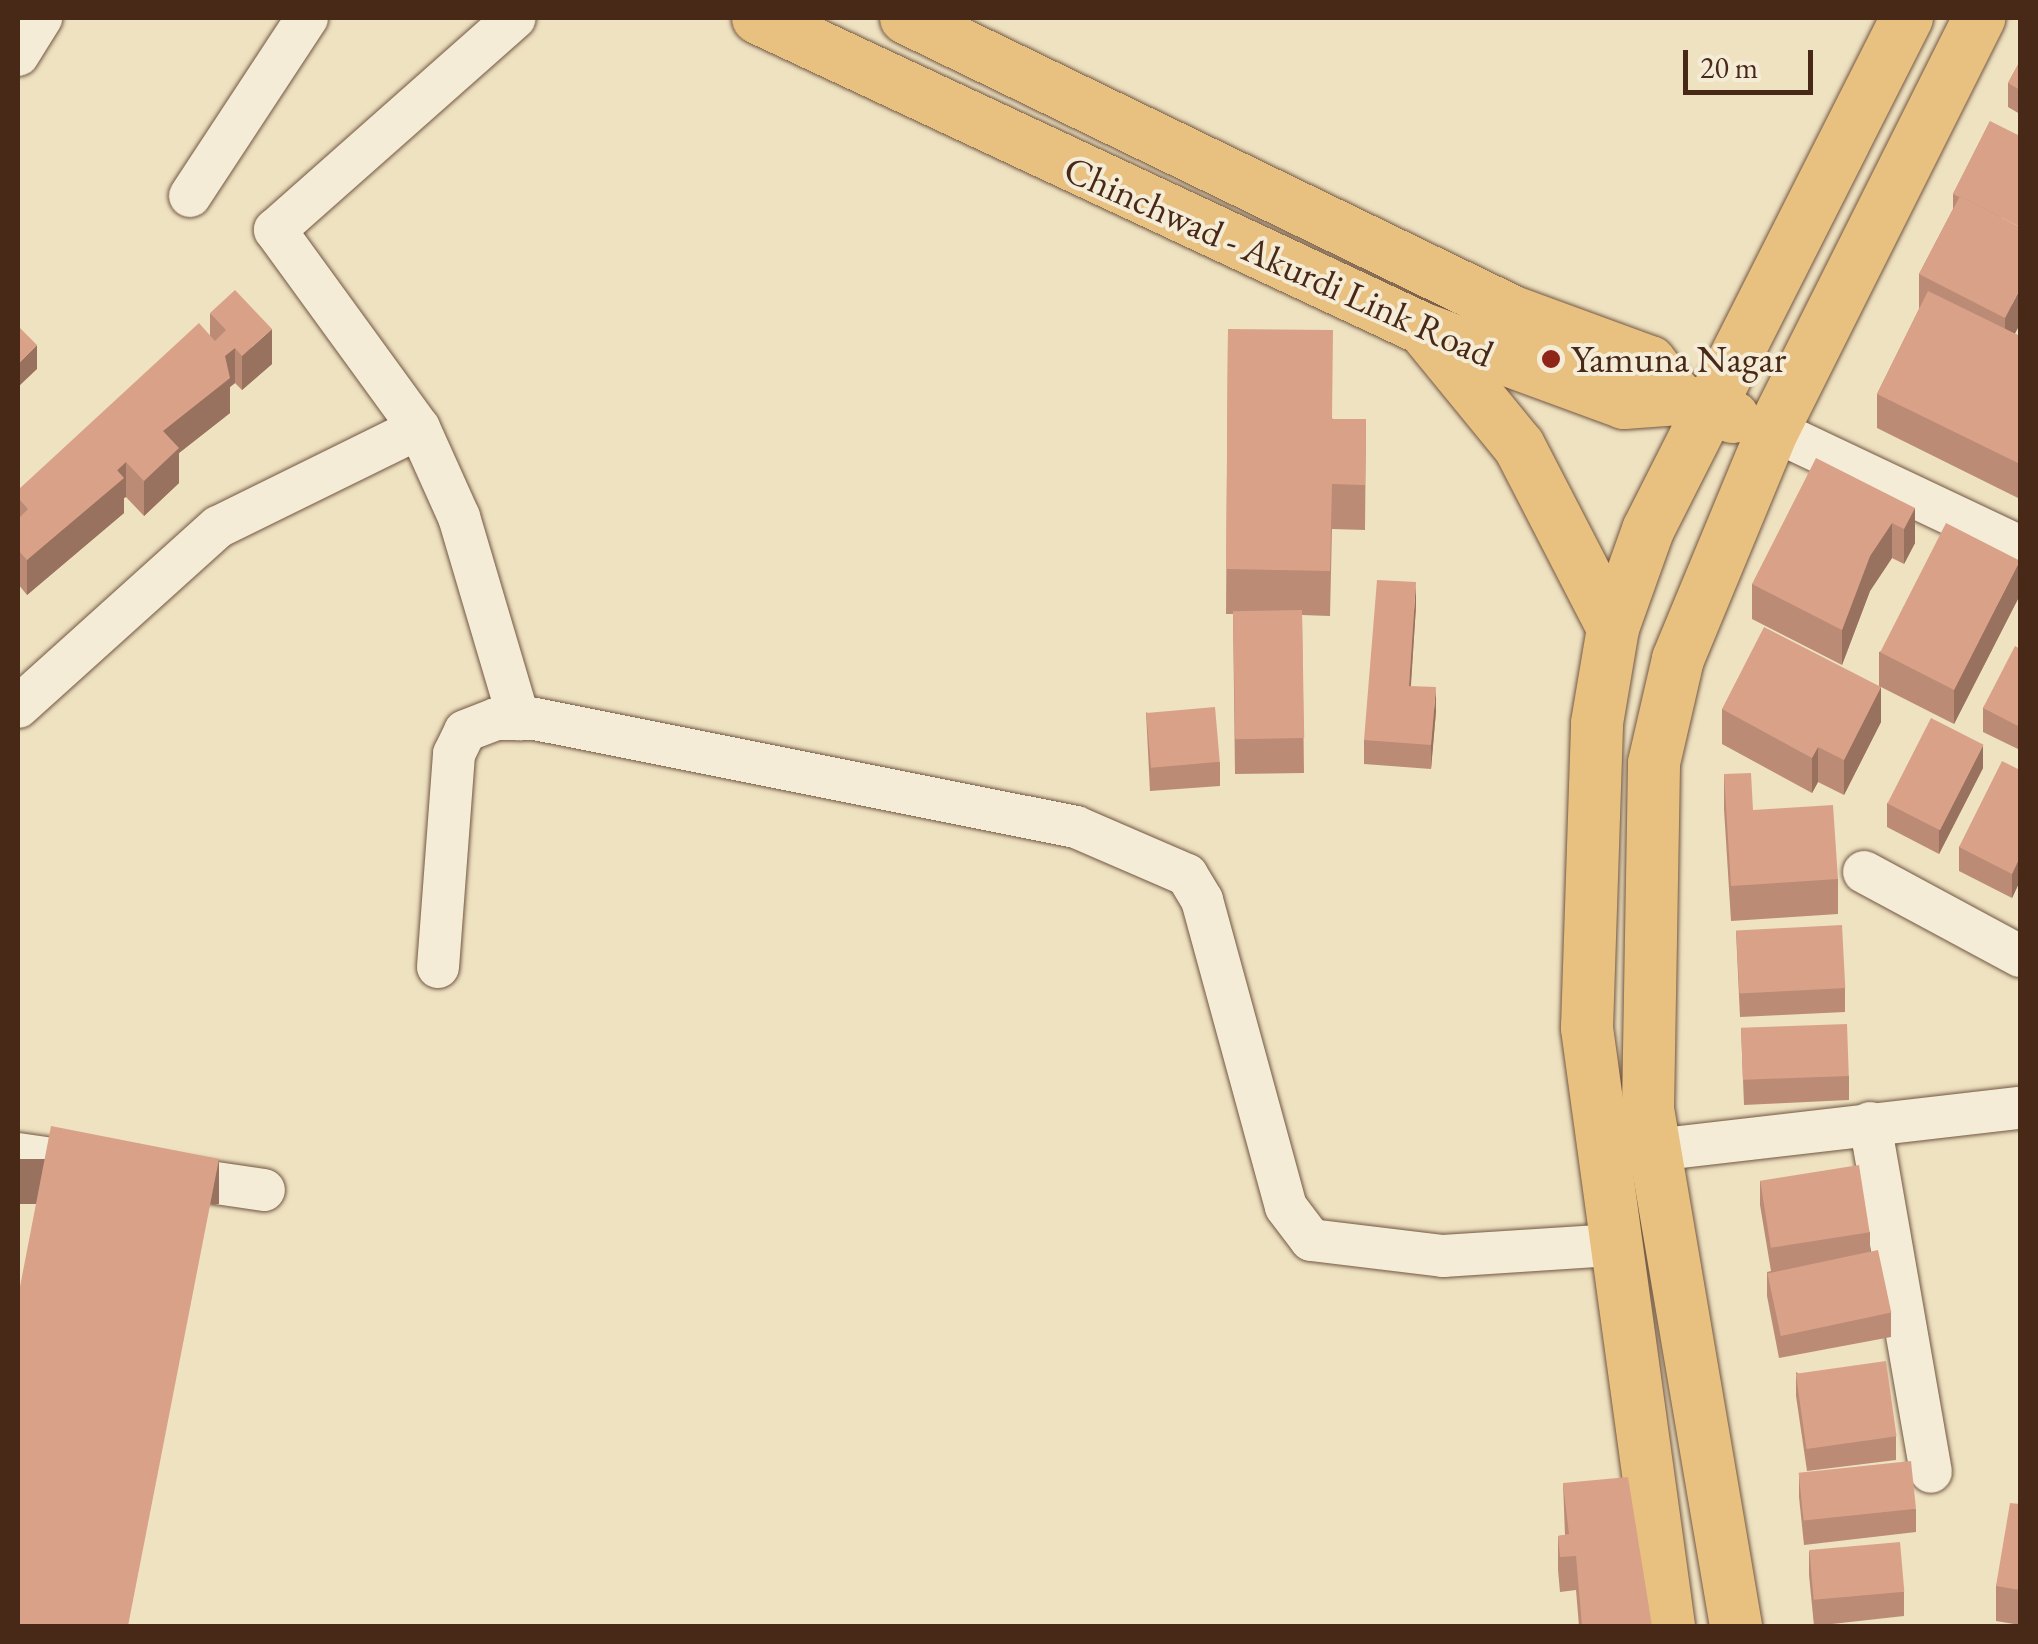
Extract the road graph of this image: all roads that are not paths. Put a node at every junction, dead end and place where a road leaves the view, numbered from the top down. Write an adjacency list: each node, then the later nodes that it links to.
1 (41, 18): 8 (street)
2 (306, 18): 9 (street)
3 (514, 18): 12 (street)
4 (758, 18): 10 (main road, Chinchwad - Akurdi Link Road)
5 (906, 18): 11 (main road, Chinchwad - Akurdi Link Road)
6 (1907, 18): 11 (main road)
7 (1965, 23): 13 (main road)
8 (18, 55)
9 (190, 196)
10 (1423, 330): 11 (main road, Chinchwad - Akurdi Link Road); 15 (main road)
11 (1691, 403): 13 (main road); 15 (main road)
12 (419, 428): 16 (street); 17 (street)
13 (1772, 430): 14 (street); 23 (main road)
14 (2020, 547)
15 (1613, 628): 26 (main road)
16 (18, 707)
17 (520, 719): 20 (street); 26 (street)
18 (1864, 872): 19 (street)
19 (2020, 956)
20 (438, 967)
21 (2020, 1108): 22 (street)
22 (1870, 1123): 23 (street); 27 (street)
23 (1655, 1150): 29 (main road)
24 (18, 1154): 25 (street)
25 (264, 1190)
26 (1615, 1245): 28 (main road)
27 (1931, 1472)
28 (1669, 1626)
29 (1736, 1626)

